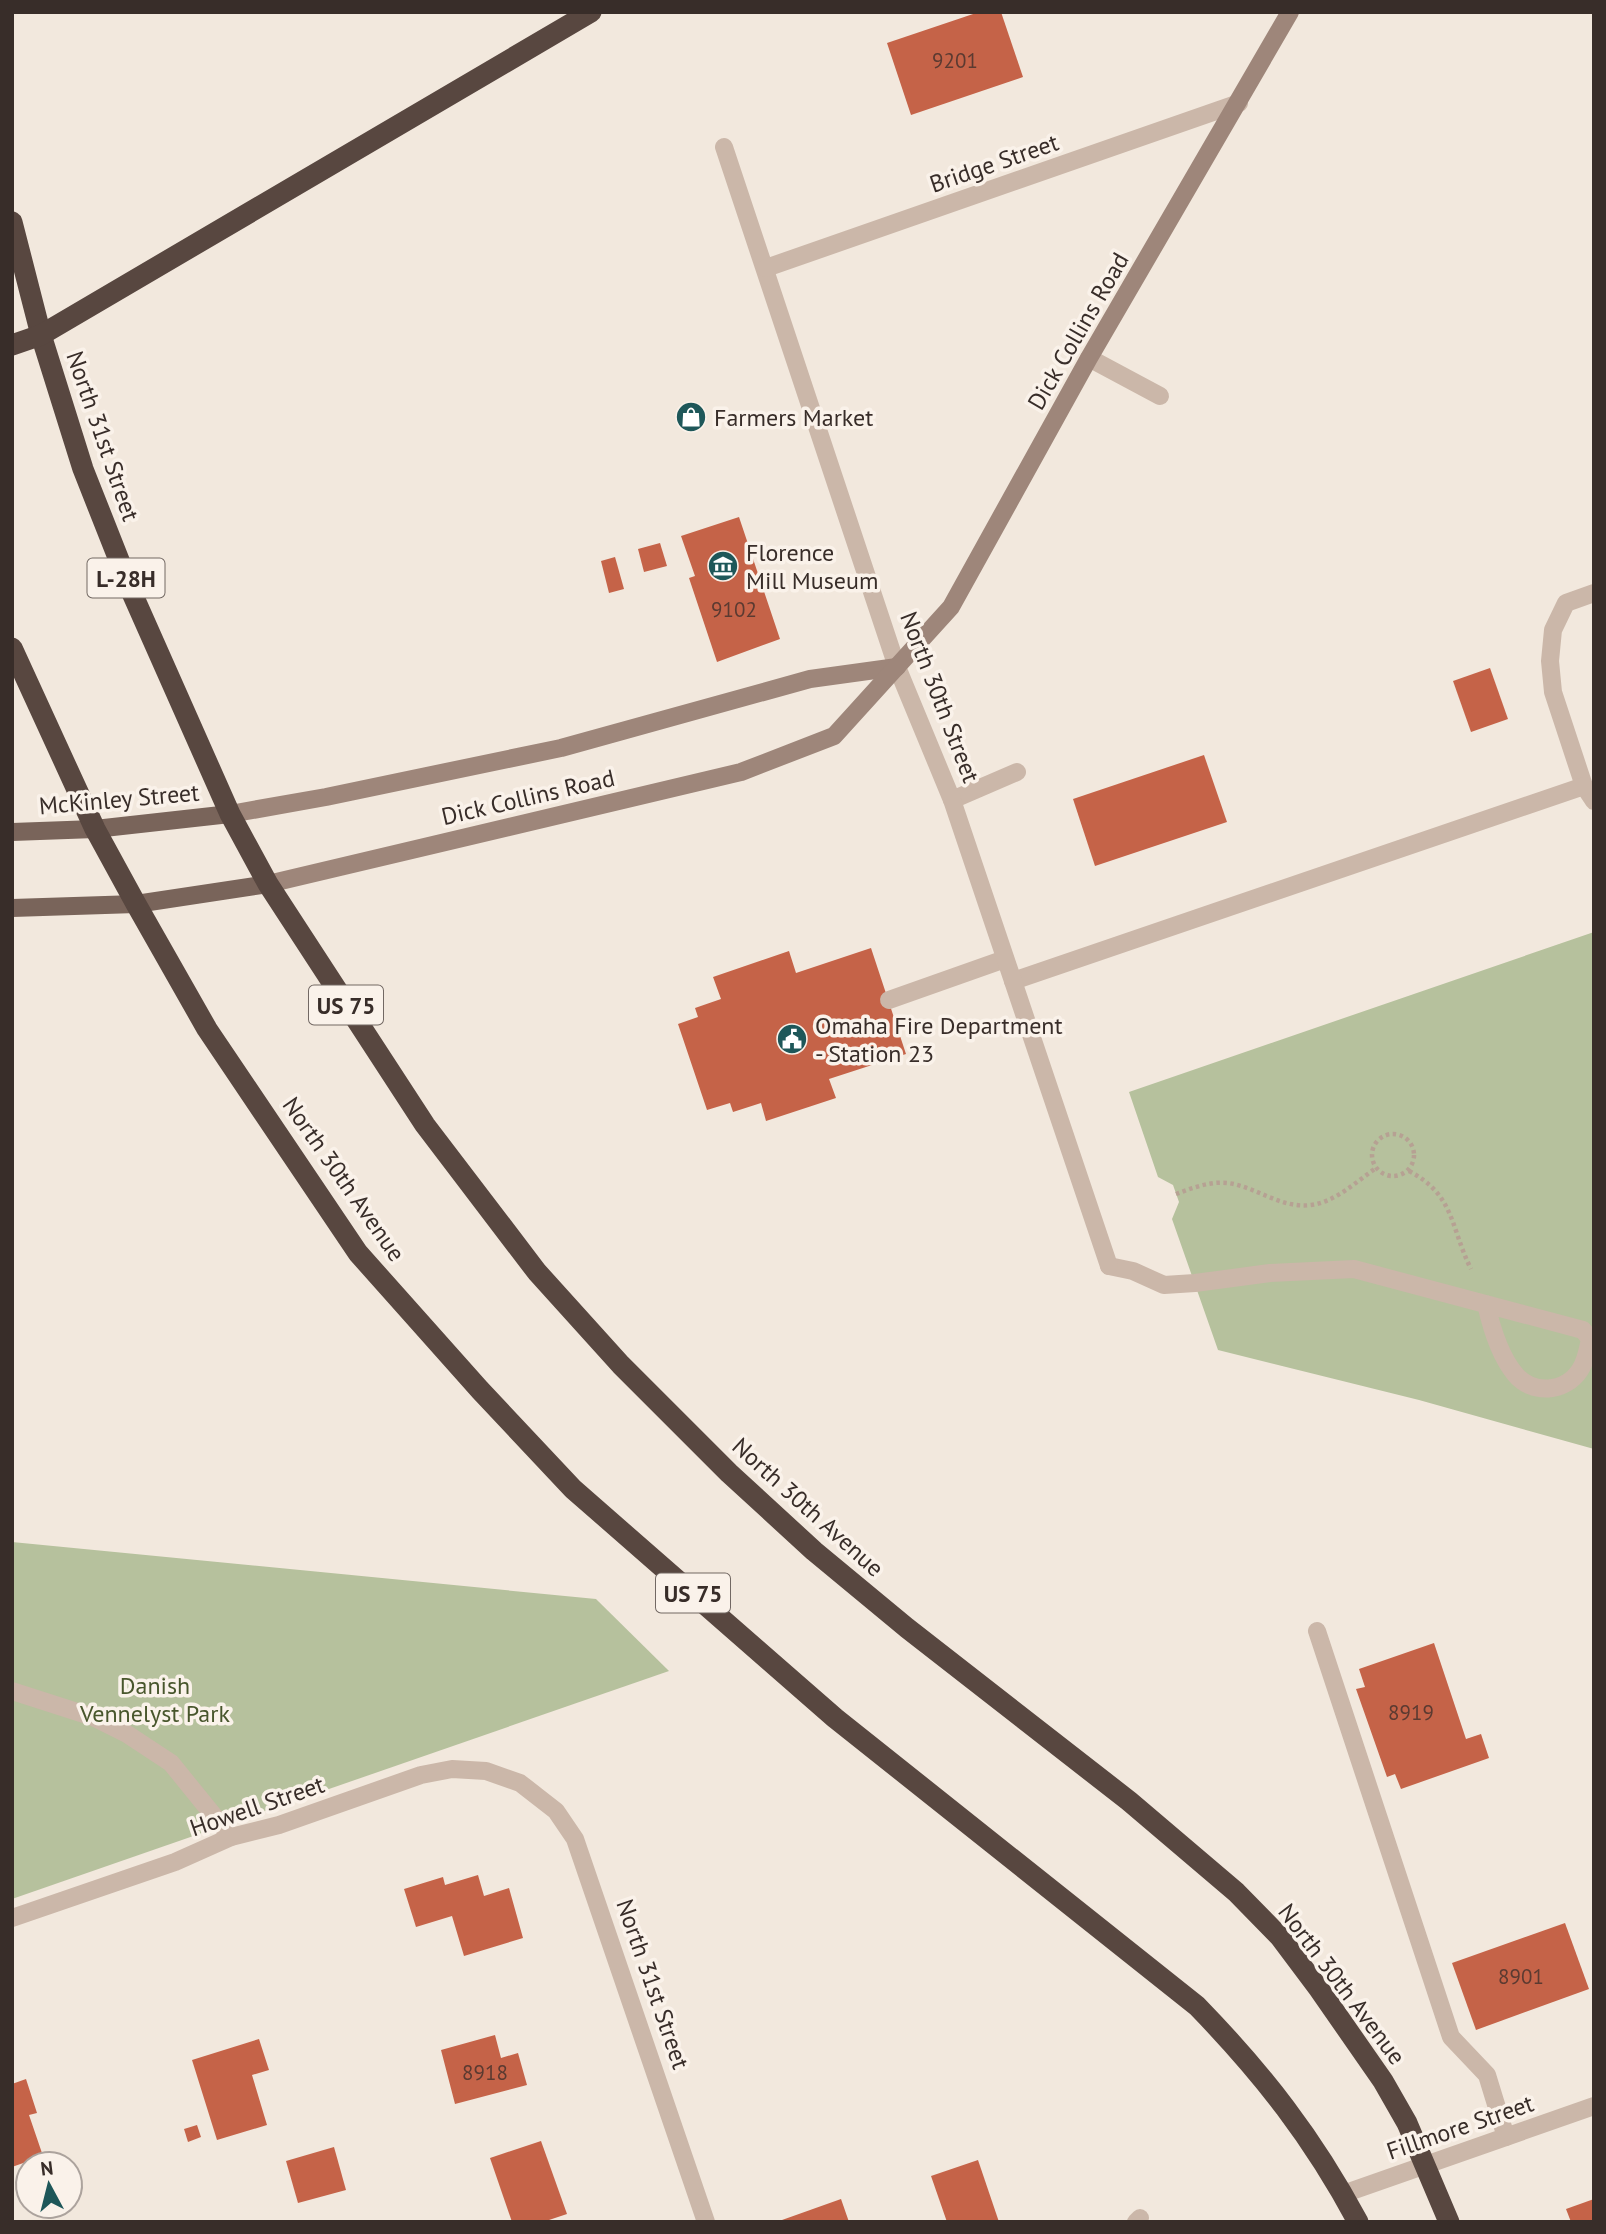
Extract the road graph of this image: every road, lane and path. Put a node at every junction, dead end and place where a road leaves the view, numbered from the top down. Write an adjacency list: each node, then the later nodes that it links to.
1 (591, 12): 7 (highway)
2 (1290, 12): 3 (main road, Dick Collins Road)
3 (1239, 103): 6 (street, Bridge Street); 9 (main road, Dick Collins Road)
4 (724, 147): 6 (street, North 30th Street)
5 (12, 222): 7 (highway, North 31st Street / L-28H)
6 (766, 268): 13 (street, North 30th Street)
7 (41, 335): 8 (highway); 18 (highway, North 31st Street / L-28H)
8 (12, 345)
9 (1089, 358): 10 (street); 13 (main road, Dick Collins Road)
10 (1160, 396)
11 (1594, 593): 15 (street)
12 (12, 648): 19 (highway)
13 (897, 667): 16 (street, North 30th Street); 18 (main road, Dick Collins Road); 21 (main road, Dick Collins Road)
14 (1017, 772): 16 (street)
15 (1584, 786): 17 (street); 25 (street)
16 (952, 800): 24 (street, North 30th Street)
17 (1594, 801)
18 (230, 814): 19 (main road, McKinley Street); 21 (highway, North 30th Avenue / US 75)
19 (95, 829): 20 (main road, McKinley Street); 22 (highway)
20 (12, 832)
21 (268, 884): 22 (main road, Dick Collins Road); 38 (highway, North 30th Avenue / US 75)
22 (136, 904): 23 (main road); 39 (highway, North 30th Avenue / US 75)
23 (12, 908)
24 (1005, 958): 25 (street, North 30th Street); 26 (street)
25 (1013, 981): 30 (street, North 30th Street)
26 (889, 1000)
27 (1376, 1168): 28 (path); 28 (path); 29 (path)
28 (1409, 1171): 30 (path)
29 (1176, 1194)
30 (1486, 1304): 30 (street)
31 (1317, 1631): 37 (street)
32 (12, 1691): 34 (street)
33 (520, 1783): 34 (street, Howell Street); 40 (street, North 31st Street)
34 (231, 1837): 35 (street, Howell Street)
35 (12, 1918)
36 (1594, 2106): 37 (street, Fillmore Street)
37 (1506, 2137): 38 (street, Fillmore Street)
38 (1426, 2165): 39 (street, Fillmore Street); 42 (highway, US 75)
39 (1343, 2194): 41 (highway, US 75)
40 (706, 2222)
41 (1358, 2222)
42 (1449, 2222)

